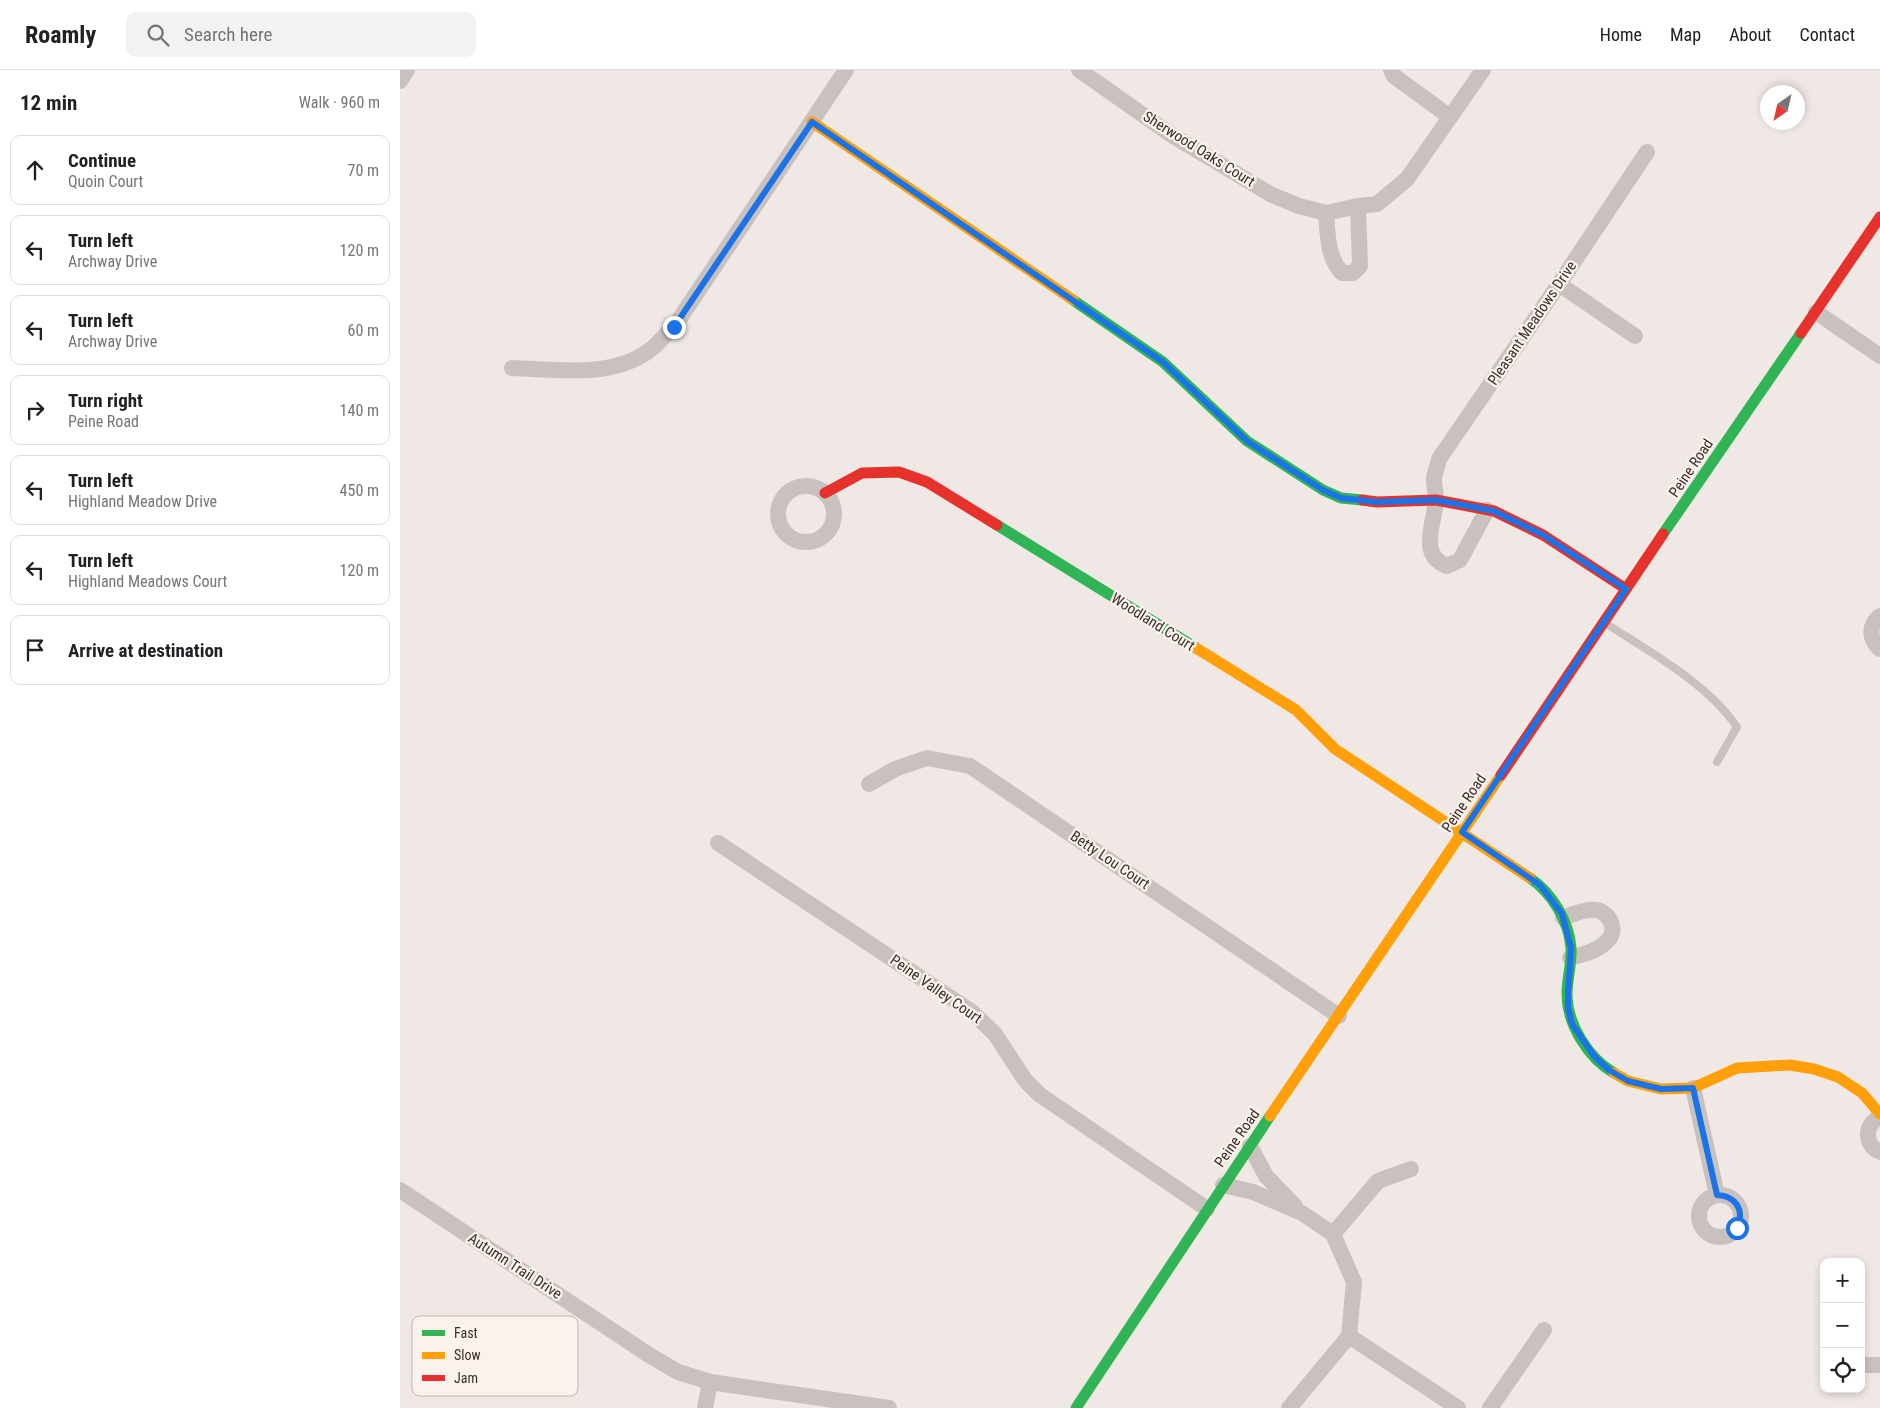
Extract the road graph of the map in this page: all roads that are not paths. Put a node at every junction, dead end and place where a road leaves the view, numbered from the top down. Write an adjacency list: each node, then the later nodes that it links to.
1 (407, 70): 6 (street)
2 (846, 70): 8 (street)
3 (1079, 70): 11 (street, Sherwood Oaks Court)
4 (1391, 70): 7 (street)
5 (1483, 70): 7 (street, Sherwood Oaks Court)
6 (400, 80)
7 (1450, 117): 10 (street, Sherwood Oaks Court)
8 (812, 122): 17 (street); 19 (street)
9 (1647, 152): 13 (street, Pleasant Meadows Drive)
10 (1358, 206): 11 (street, Sherwood Oaks Court); 11 (street)
11 (1326, 213)
12 (1880, 218): 14 (street, Peine Road)
13 (1559, 284): 15 (street); 19 (street, Pleasant Meadows Drive)
14 (1816, 312): 16 (street); 21 (street, Peine Road)
15 (1635, 336)
16 (1880, 356)
17 (512, 368)
18 (825, 493): 27 (street, Woodland Court)
19 (1436, 500): 20 (street); 20 (street, Pleasant Meadows Drive)
20 (1487, 510): 21 (street)
21 (1626, 589): 23 (street, Peine Road)
22 (1880, 616): 24 (street)
23 (1604, 622): 25 (lane); 27 (street, Peine Road)
24 (1880, 649)
25 (1718, 762)
26 (869, 784): 31 (street, Betty Lou Court)
27 (1462, 832): 29 (street, Woodland Court); 31 (street, Peine Road)
28 (718, 843): 40 (street, Peine Valley Court)
29 (1563, 918): 30 (street, Woodland Court); 30 (street)
30 (1570, 958): 32 (street, Woodland Court)
31 (1339, 1016): 34 (street, Peine Road)
32 (1693, 1088): 33 (street); 39 (street)
33 (1880, 1115): 35 (street)
34 (1250, 1146): 37 (street, Peine Road); 41 (street)
35 (1880, 1152)
36 (1410, 1169): 42 (street)
37 (1223, 1185): 40 (street, Peine Road); 41 (street)
38 (400, 1190): 45 (street, Autumn Trail Drive)
39 (1717, 1195)
40 (1207, 1209): 48 (street, Peine Road)
41 (1302, 1213): 42 (street)
42 (1333, 1234): 44 (street)
43 (1544, 1330): 51 (street)
44 (1349, 1336): 49 (street); 50 (street)
45 (710, 1382): 46 (street); 47 (street, Autumn Trail Drive)
46 (705, 1408)
47 (888, 1408)
48 (1076, 1408)
49 (1289, 1408)
50 (1458, 1408)
51 (1490, 1408)

